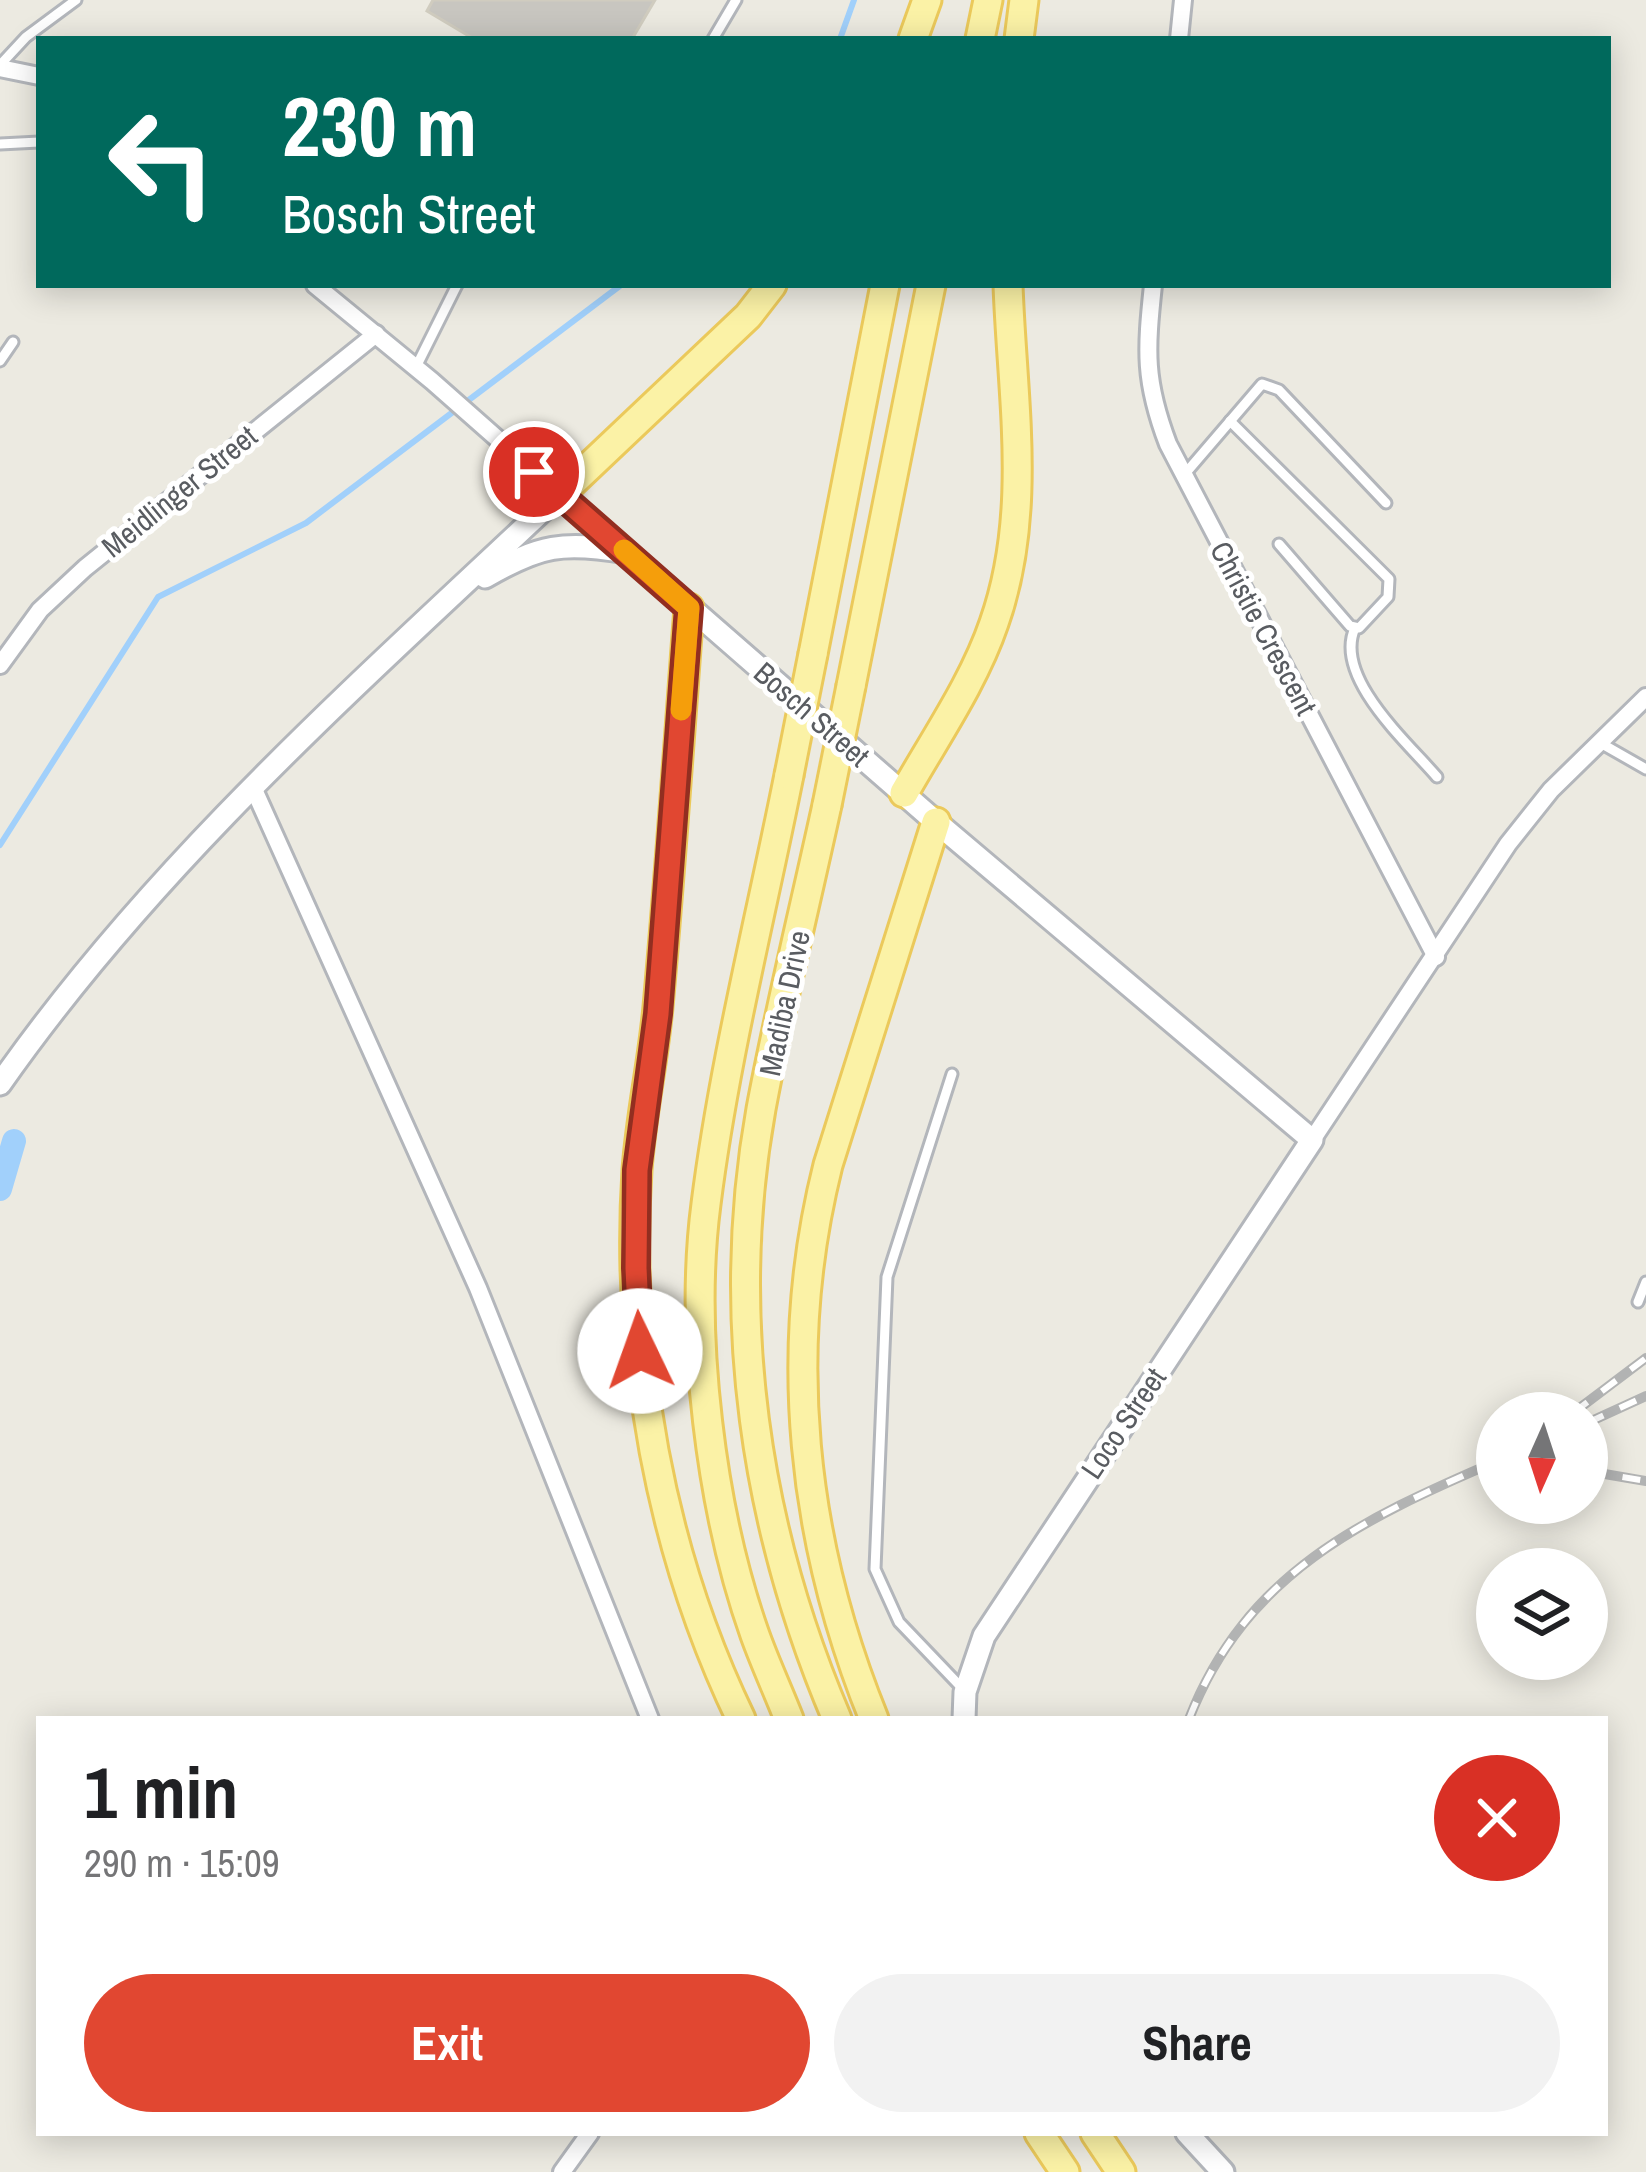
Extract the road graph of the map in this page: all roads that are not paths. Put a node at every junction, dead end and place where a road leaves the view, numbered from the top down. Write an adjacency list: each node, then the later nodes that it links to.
1 (76, 0): 14 (lane)
2 (736, 0): 8 (lane)
3 (927, 0): 9 (main road)
4 (941, 0): 10 (main road)
5 (988, 0): 11 (main road)
6 (1024, 0): 12 (main road)
7 (1183, 0): 13 (street)
8 (715, 36)
9 (914, 36)
10 (934, 36)
11 (981, 36)
12 (1019, 36)
13 (1179, 36)
14 (0, 66): 15 (street)
15 (36, 75)
16 (36, 142): 17 (lane)
17 (0, 144)
18 (319, 288): 25 (street, Bosch Street)
19 (456, 288): 28 (lane)
20 (770, 288): 31 (main road)
21 (884, 288): 55 (main road, Madiba Drive, bridge)
22 (930, 288): 56 (main road, Madiba Drive, bridge)
23 (1008, 288): 44 (main road)
24 (1153, 288): 30 (street, Christie Crescent)
25 (376, 334): 28 (street, Bosch Street); 38 (street, Meidlinger Street)
26 (13, 342): 27 (lane)
27 (0, 361)
28 (416, 368): 31 (street, Bosch Street)
29 (1230, 422): 30 (lane); 32 (lane); 37 (lane)
30 (1184, 475): 46 (street, Christie Crescent)
31 (560, 494): 34 (street, Bosch Street); 35 (street)
32 (1386, 502)
33 (1279, 544): 37 (lane)
34 (626, 552): 35 (street); 36 (street, Bosch Street)
35 (451, 597): 43 (street)
36 (689, 608): 44 (street, Bosch Street); 54 (main road)
37 (1355, 628): 42 (lane)
38 (0, 665)
39 (1646, 698): 40 (street)
40 (1597, 741): 41 (lane); 46 (street)
41 (1646, 769)
42 (1437, 777)
43 (252, 785): 48 (street); 53 (street)
44 (904, 793): 45 (street, Bosch Street)
45 (936, 822): 49 (street, Bosch Street); 57 (main road)
46 (1436, 957): 49 (street)
47 (952, 1074): 52 (lane)
48 (0, 1084)
49 (1312, 1140): 52 (street, Loco Street)
50 (1646, 1282): 51 (lane)
51 (1638, 1302)
52 (965, 1692): 58 (street, Loco Street)
53 (649, 1716)
54 (741, 1716)
55 (788, 1716)
56 (835, 1716)
57 (873, 1716)
58 (964, 1716)
59 (588, 2136): 63 (street)
60 (1041, 2136): 64 (main road)
61 (1097, 2136): 65 (main road)
62 (1190, 2136): 66 (street)
63 (562, 2172)
64 (1065, 2172)
65 (1120, 2172)
66 (1223, 2172)

